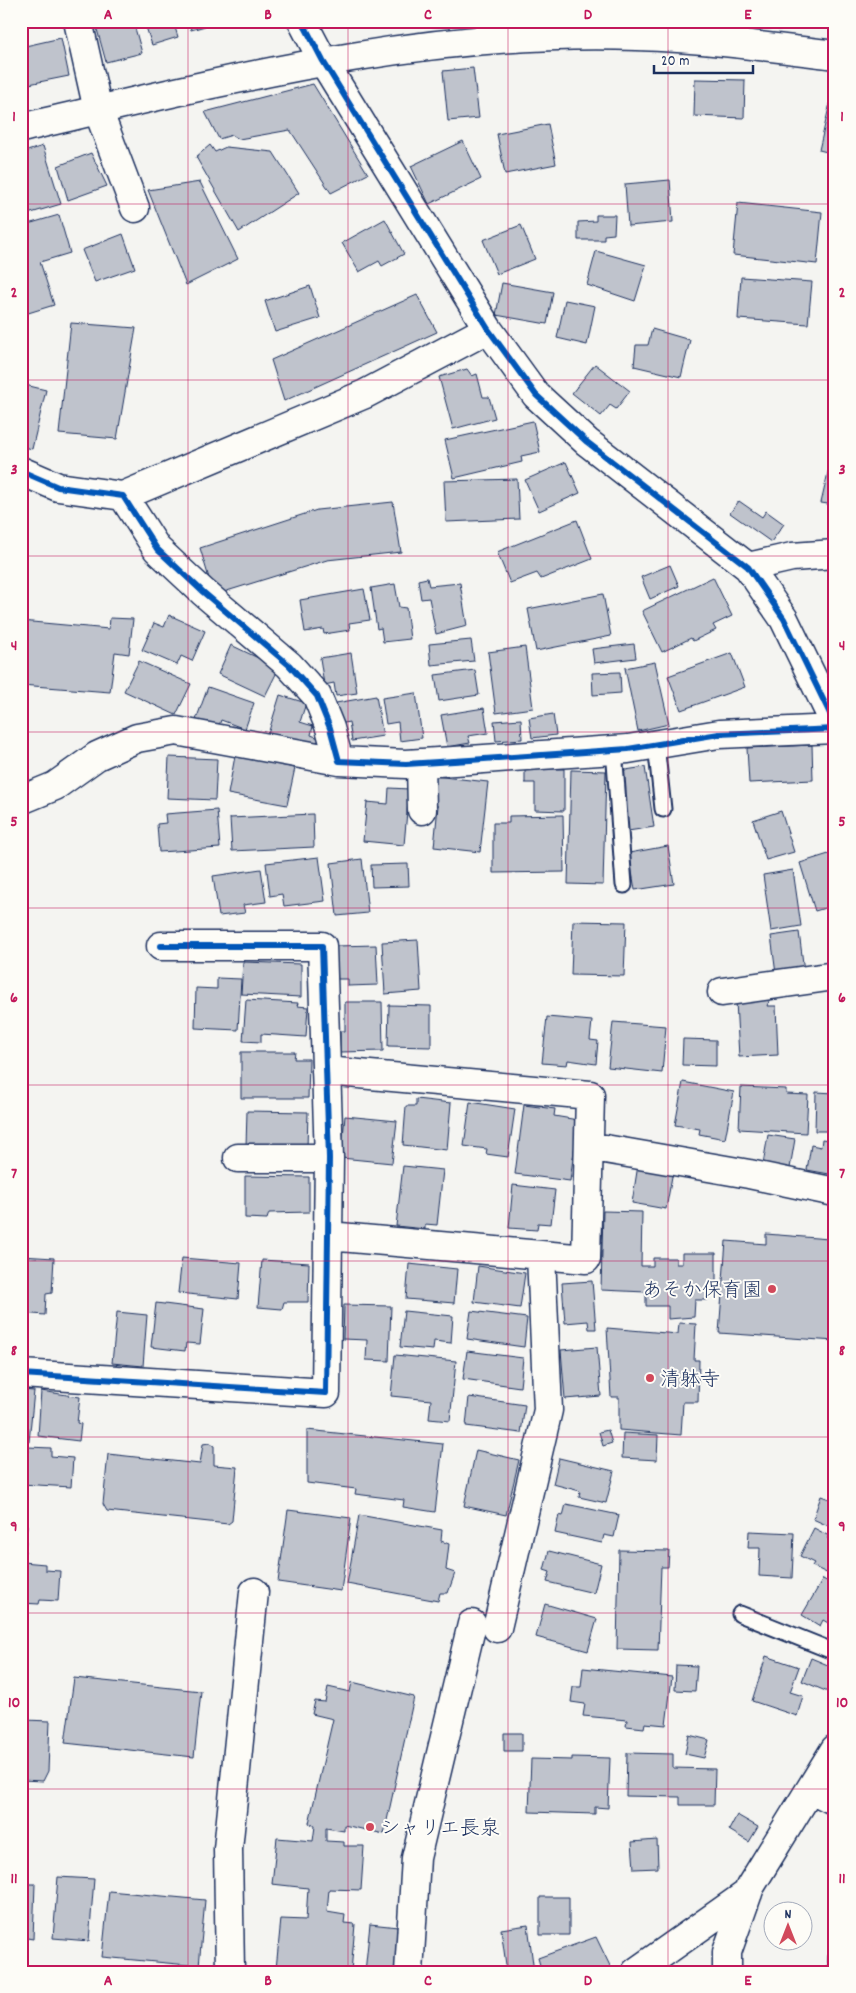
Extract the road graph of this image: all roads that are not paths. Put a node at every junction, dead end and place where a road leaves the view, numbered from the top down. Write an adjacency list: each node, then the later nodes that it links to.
1 (78, 21): 6 (street)
2 (302, 21): 5 (street)
3 (678, 30): 4 (street); 5 (street)
4 (835, 55)
5 (323, 61): 6 (street); 9 (street)
6 (98, 110): 7 (street); 8 (street)
7 (21, 128)
8 (135, 208)
9 (488, 329): 11 (street); 13 (street)
10 (21, 471): 11 (street)
11 (123, 496): 18 (street)
12 (835, 554): 13 (street)
13 (748, 568): 14 (street)
14 (835, 724)
15 (835, 729): 16 (street)
16 (656, 744): 17 (street); 21 (lane)
17 (614, 749): 19 (street); 23 (lane)
18 (339, 761): 19 (street); 20 (street)
19 (421, 763): 22 (street)
20 (21, 800)
21 (663, 809)
22 (422, 810)
23 (624, 885)
24 (161, 946): 27 (street)
25 (835, 976): 26 (street)
26 (722, 992)
27 (326, 1071): 28 (street); 30 (street)
28 (589, 1148): 31 (street); 33 (street)
29 (238, 1158): 30 (street)
30 (329, 1158): 32 (street)
31 (835, 1192)
32 (329, 1236): 33 (street); 34 (street)
33 (541, 1256): 42 (street)
34 (21, 1374)
35 (254, 1592): 41 (street)
36 (740, 1614): 37 (lane)
37 (835, 1652)
38 (835, 1749): 39 (street)
39 (823, 1795): 40 (street)
40 (748, 1893): 43 (street); 44 (street)
41 (230, 1972)
42 (409, 1972)
43 (636, 1972)
44 (727, 1972)

